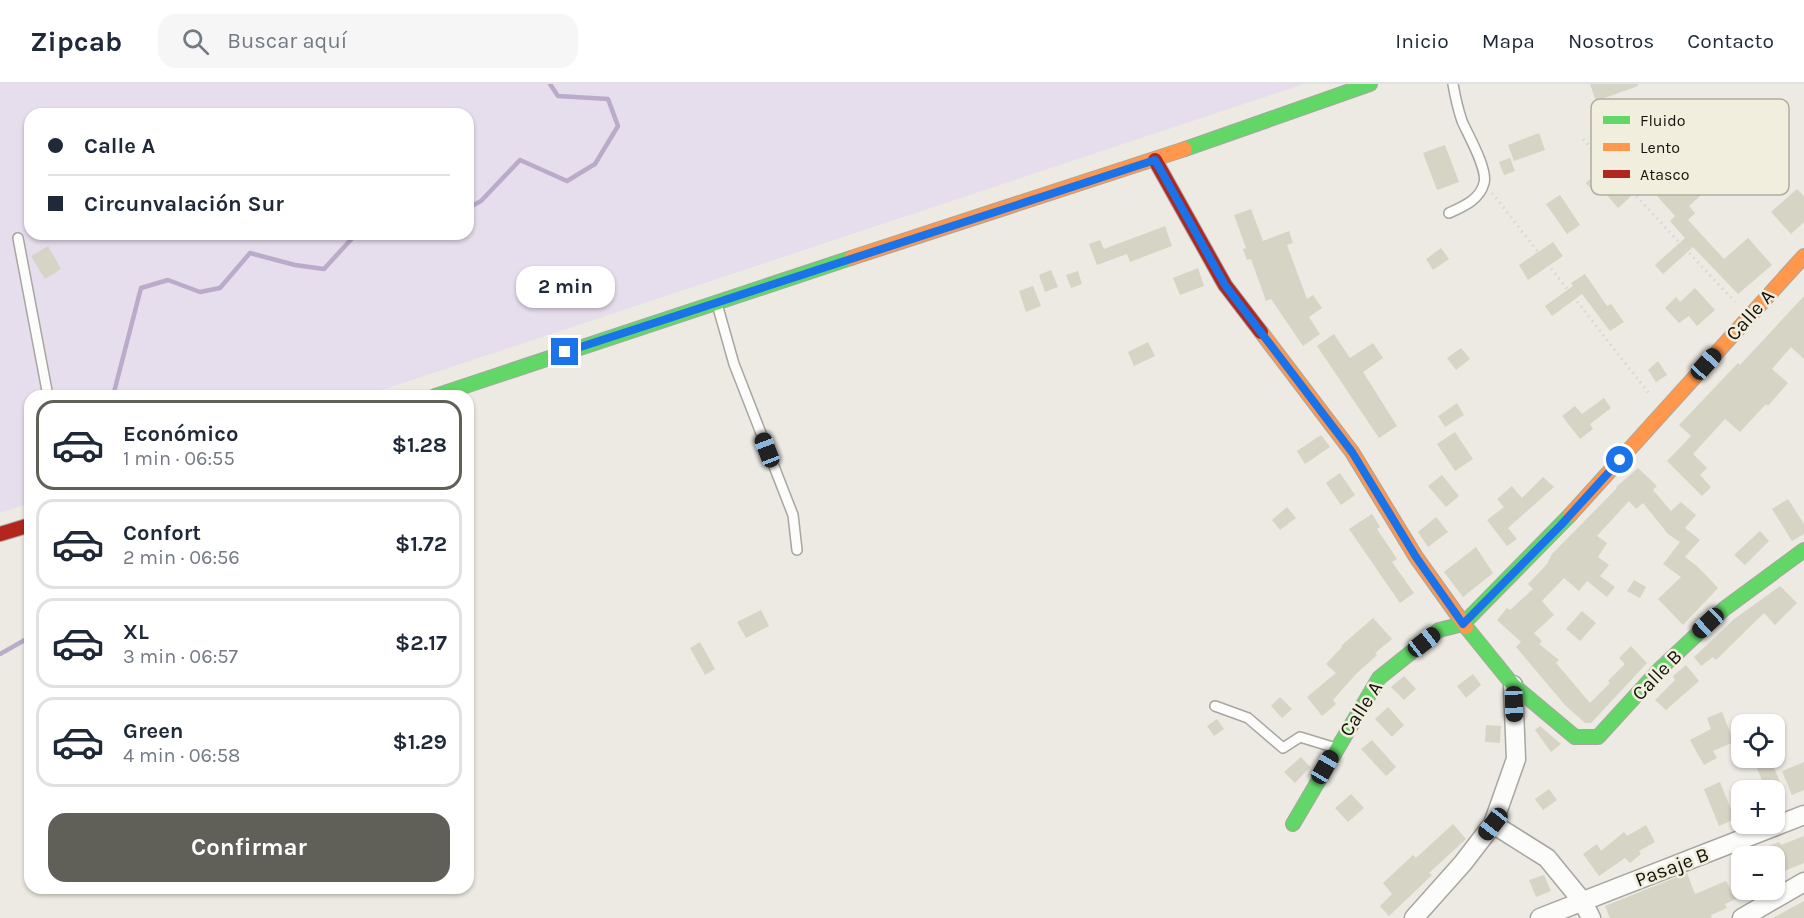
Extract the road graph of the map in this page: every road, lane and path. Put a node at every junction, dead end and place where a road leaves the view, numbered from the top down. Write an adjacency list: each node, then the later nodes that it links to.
1 (1370, 84): 5 (street)
2 (1453, 84): 6 (lane)
3 (1583, 139): 4 (path)
4 (1591, 148)
5 (1155, 160): 11 (street); 20 (street)
6 (1484, 183): 8 (lane); 15 (path)
7 (1636, 195): 12 (path)
8 (1449, 213)
9 (18, 238): 13 (lane)
10 (1804, 256): 12 (street, Calle A)
11 (717, 302): 14 (street); 18 (lane)
12 (1749, 316): 15 (street, Calle A)
13 (47, 390)
14 (453, 390)
15 (1664, 411): 20 (street, Calle A)
16 (24, 527): 17 (street)
17 (0, 534)
18 (797, 550)
19 (1804, 550): 21 (street, Calle B)
20 (1463, 624): 21 (street); 23 (street, Calle A)
21 (1513, 685): 26 (street)
22 (1215, 706): 23 (lane)
23 (1336, 748): 25 (street, Calle A)
24 (1804, 815): 28 (street, Pasaje B)
25 (1293, 824)
26 (1493, 824): 28 (street); 29 (street)
27 (1804, 882): 31 (street)
28 (1587, 910): 30 (street, Pasaje B)
29 (1414, 918)
30 (1540, 918)
31 (1742, 918)

